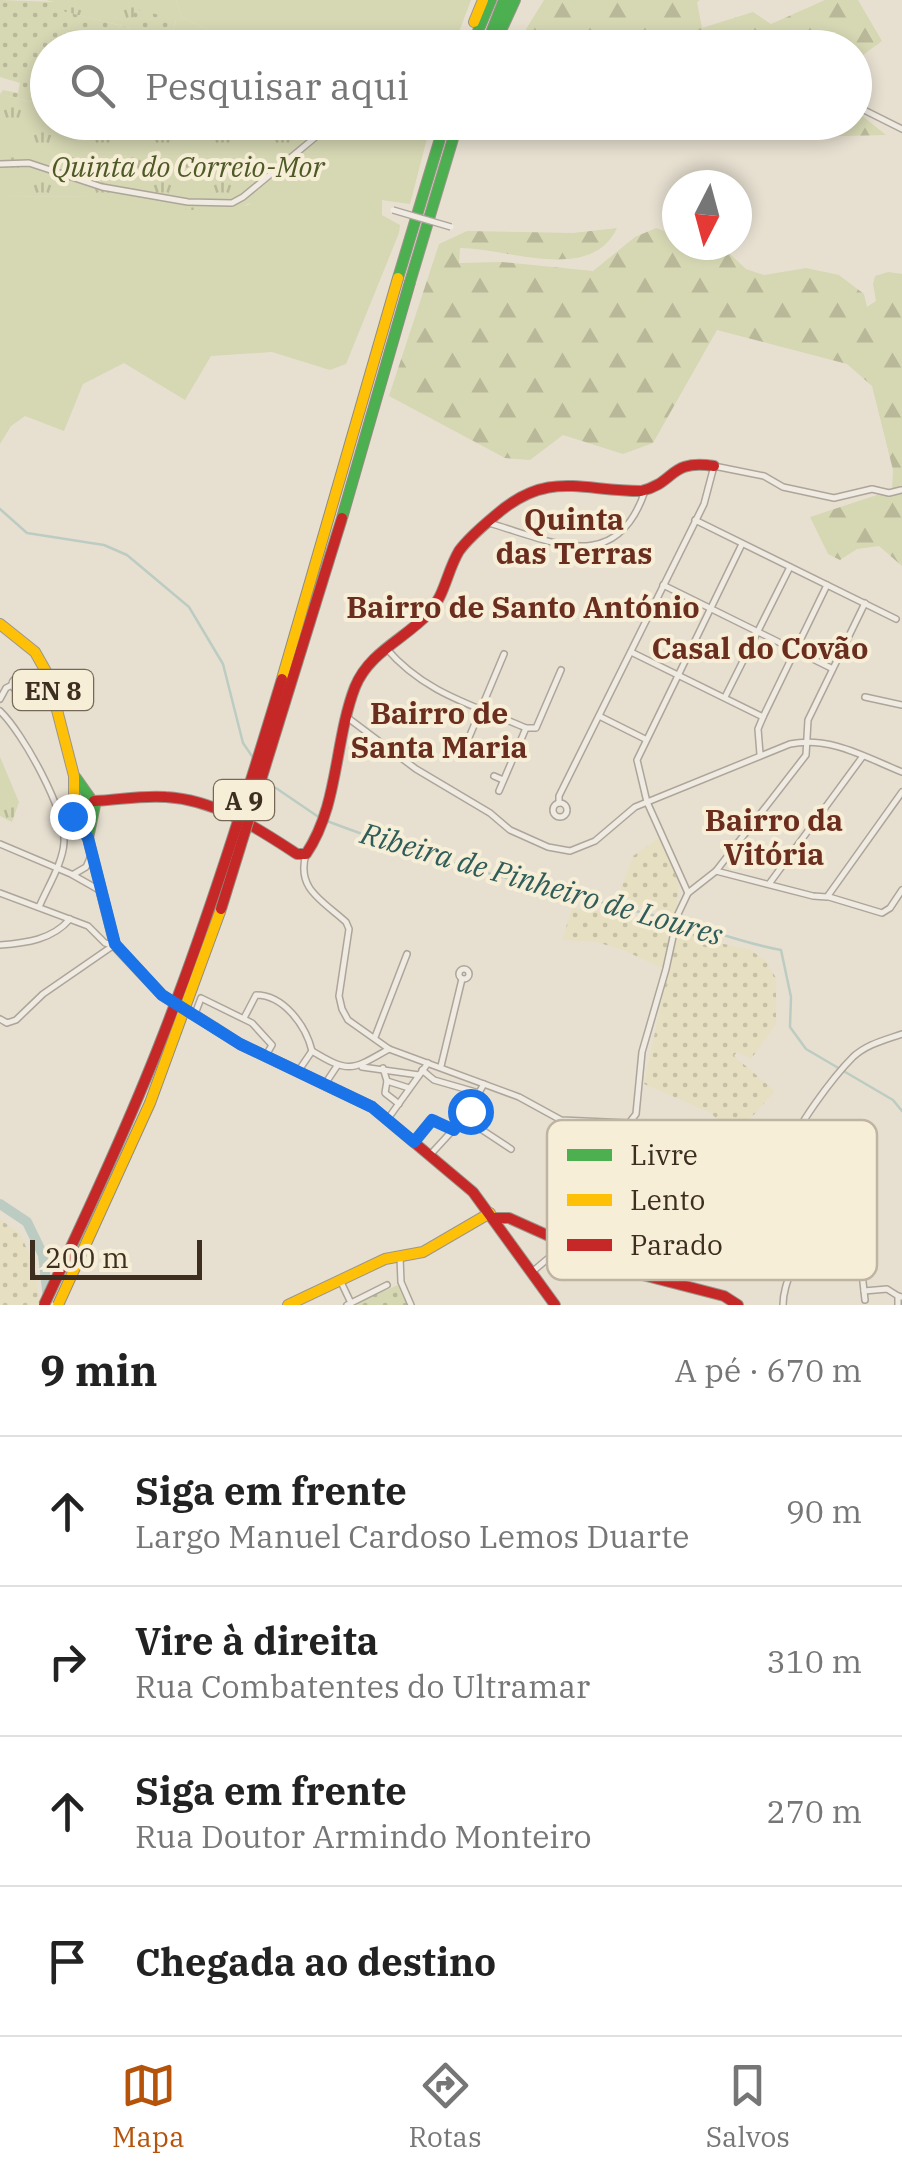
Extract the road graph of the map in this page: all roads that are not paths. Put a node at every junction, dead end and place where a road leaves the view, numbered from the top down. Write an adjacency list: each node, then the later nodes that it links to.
1 (482, 0): 5 (main road)
2 (490, 0): 6 (main road)
3 (504, 0): 7 (main road)
4 (516, 0): 8 (main road)
5 (473, 30)
6 (476, 30)
7 (492, 30)
8 (502, 30)
9 (872, 114): 10 (street)
10 (902, 130)
11 (312, 140): 14 (street)
12 (439, 140): 17 (main road, A 9)
13 (454, 140): 17 (main road, A 9)
14 (0, 164)
15 (392, 210): 16 (street, bridge)
16 (451, 227)
17 (404, 280): 129 (main road, A 9, bridge); 130 (main road, A 9, bridge)
18 (714, 466): 19 (street); 20 (main road); 21 (street)
19 (901, 490)
20 (644, 491): 22 (main road); 22 (street)
21 (695, 520): 23 (street); 25 (street)
22 (489, 523): 32 (main road)
23 (742, 544): 24 (street); 28 (street)
24 (790, 567): 26 (street); 31 (street)
25 (663, 585): 28 (street); 34 (street)
26 (827, 585): 27 (street); 33 (street)
27 (865, 604): 29 (street); 36 (street)
28 (710, 608): 31 (street); 38 (street)
29 (896, 619)
30 (0, 624): 56 (main road, EN 8)
31 (757, 632): 33 (street); 41 (street)
32 (386, 648): 44 (street); 47 (main road)
33 (796, 651): 36 (street); 48 (street)
34 (630, 652): 38 (street); 46 (street)
35 (504, 654): 44 (street)
36 (831, 669): 51 (street)
37 (561, 670): 49 (street)
38 (677, 674): 41 (street); 50 (street)
39 (12, 686): 42 (street)
40 (865, 696): 43 (street)
41 (725, 697): 48 (street)
42 (0, 699)
43 (902, 706)
44 (482, 709): 49 (street); 52 (street)
45 (0, 711): 70 (street)
46 (598, 716): 50 (street); 63 (street)
47 (346, 717): 62 (street); 69 (main road)
48 (762, 717): 53 (street)
49 (526, 728): 58 (street)
50 (645, 740): 62 (street)
51 (808, 740): 53 (street); 54 (street); 72 (street)
52 (465, 747)
53 (760, 754): 62 (street)
54 (863, 756): 55 (street); 75 (street)
55 (902, 772)
56 (74, 776): 61 (main road, EN 8); 64 (main road, EN 8)
57 (494, 776): 58 (street)
58 (503, 780): 59 (street)
59 (498, 791)
60 (902, 792): 80 (street)
61 (74, 796): 64 (main road); 65 (main road, EN 8)
62 (648, 802): 79 (street)
63 (559, 803)
64 (92, 806): 65 (main road); 66 (main road, EN 8); 69 (main road)
65 (76, 819): 66 (main road, EN 8)
66 (88, 838): 68 (main road, EN 8)
67 (0, 844): 70 (street)
68 (92, 854): 71 (main road, EN 8); 73 (street)
69 (306, 854): 91 (street)
70 (55, 868): 73 (street); 81 (street)
71 (96, 871): 74 (street); 77 (main road, EN 8)
72 (716, 871): 75 (street); 79 (street)
73 (71, 874): 74 (street)
74 (80, 878): 77 (street)
75 (768, 884): 80 (street)
76 (902, 890): 80 (street)
77 (101, 891): 83 (main road, EN 8)
78 (0, 893): 81 (street)
79 (688, 893): 104 (street)
80 (828, 897)
81 (39, 907): 82 (street)
82 (70, 919): 83 (street); 84 (street)
83 (115, 944): 87 (main road, EN 8); 89 (street)
84 (0, 945)
85 (407, 954): 91 (street)
86 (462, 979): 97 (street)
87 (194, 1017): 88 (street); 94 (main road, EN 8)
88 (244, 1018): 93 (street); 94 (street)
89 (0, 1019)
90 (902, 1034): 110 (street)
91 (375, 1037): 92 (street)
92 (389, 1048): 95 (street); 98 (street)
93 (312, 1050): 96 (street); 101 (street)
94 (265, 1057): 101 (main road, EN 8)
95 (428, 1063): 97 (street); 100 (street)
96 (337, 1066): 98 (street); 103 (street)
97 (441, 1066): 104 (street)
98 (359, 1067): 99 (street)
99 (384, 1068): 100 (street); 102 (street)
100 (421, 1073): 105 (street); 106 (street)
101 (297, 1074): 103 (main road, EN 8)
102 (388, 1081): 105 (street); 107 (street)
103 (325, 1084): 109 (main road, EN 8)
104 (484, 1084): 106 (street)
105 (410, 1089): 107 (street)
106 (480, 1094): 108 (street)
107 (399, 1104): 109 (street)
108 (464, 1118): 111 (street); 113 (street)
109 (386, 1120): 112 (main road, EN 8)
110 (804, 1120)
111 (454, 1130): 112 (street); 114 (street)
112 (414, 1142): 114 (main road, EN 8)
113 (510, 1149)
114 (430, 1155): 115 (main road, EN 8)
115 (492, 1216): 116 (main road); 117 (main road); 119 (main road, EN 8)
116 (547, 1236)
117 (400, 1257): 120 (main road); 132 (street)
118 (547, 1259): 119 (street)
119 (532, 1272): 133 (main road, EN 8)
120 (340, 1280): 128 (street); 131 (main road)
121 (661, 1280): 134 (main road)
122 (787, 1280): 135 (street)
123 (862, 1280): 125 (street)
124 (387, 1285): 128 (street)
125 (864, 1290): 126 (street); 127 (street)
126 (900, 1296): 136 (street)
127 (866, 1300)
128 (349, 1304)
129 (44, 1305)
130 (58, 1305)
131 (290, 1305)
132 (411, 1305)
133 (555, 1305)
134 (738, 1305)
135 (783, 1305)
136 (898, 1305)

